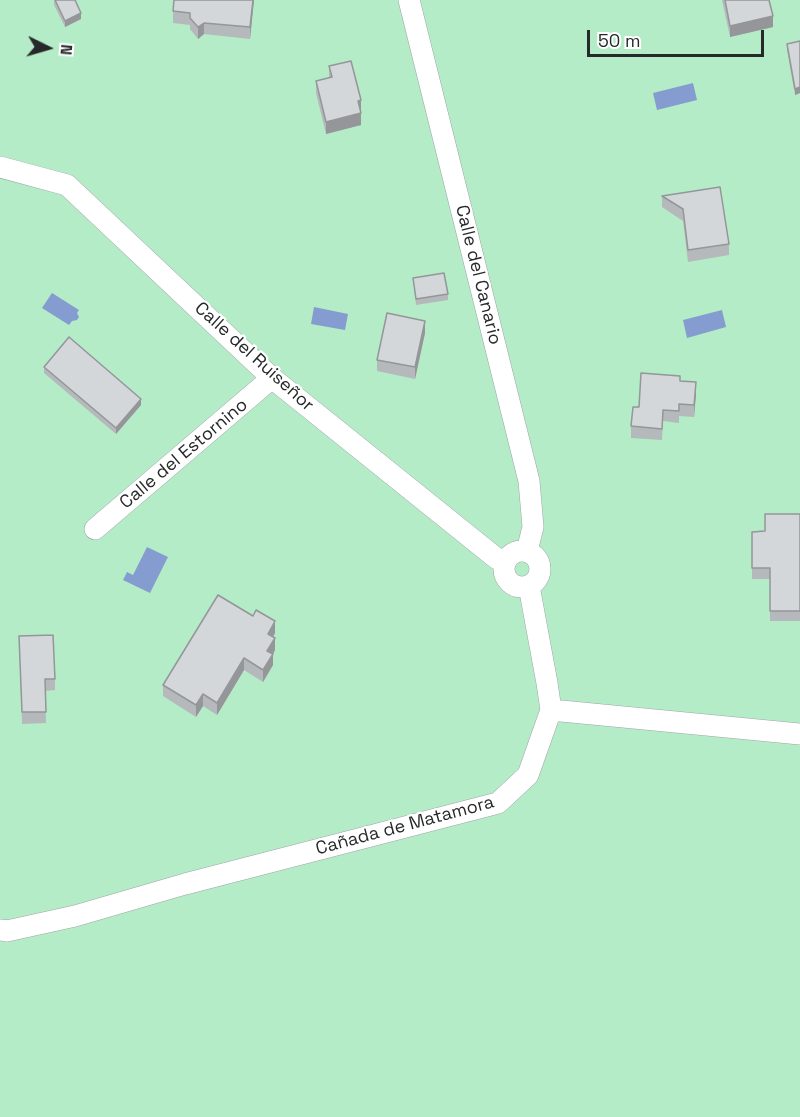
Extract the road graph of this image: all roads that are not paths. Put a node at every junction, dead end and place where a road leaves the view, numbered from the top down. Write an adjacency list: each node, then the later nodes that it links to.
1 (409, 0): 5 (street, Calle del Canario)
2 (0, 167): 3 (street, Calle del Ruiseñor)
3 (272, 378): 4 (street, Calle del Estornino); 6 (street, Calle del Ruiseñor)
4 (95, 529)
5 (526, 551): 6 (street); 7 (street)
6 (504, 562): 7 (street)
7 (529, 586): 8 (street)
8 (551, 710): 9 (street); 10 (street, Cañada de Matamora)
9 (800, 734)
10 (0, 930)

